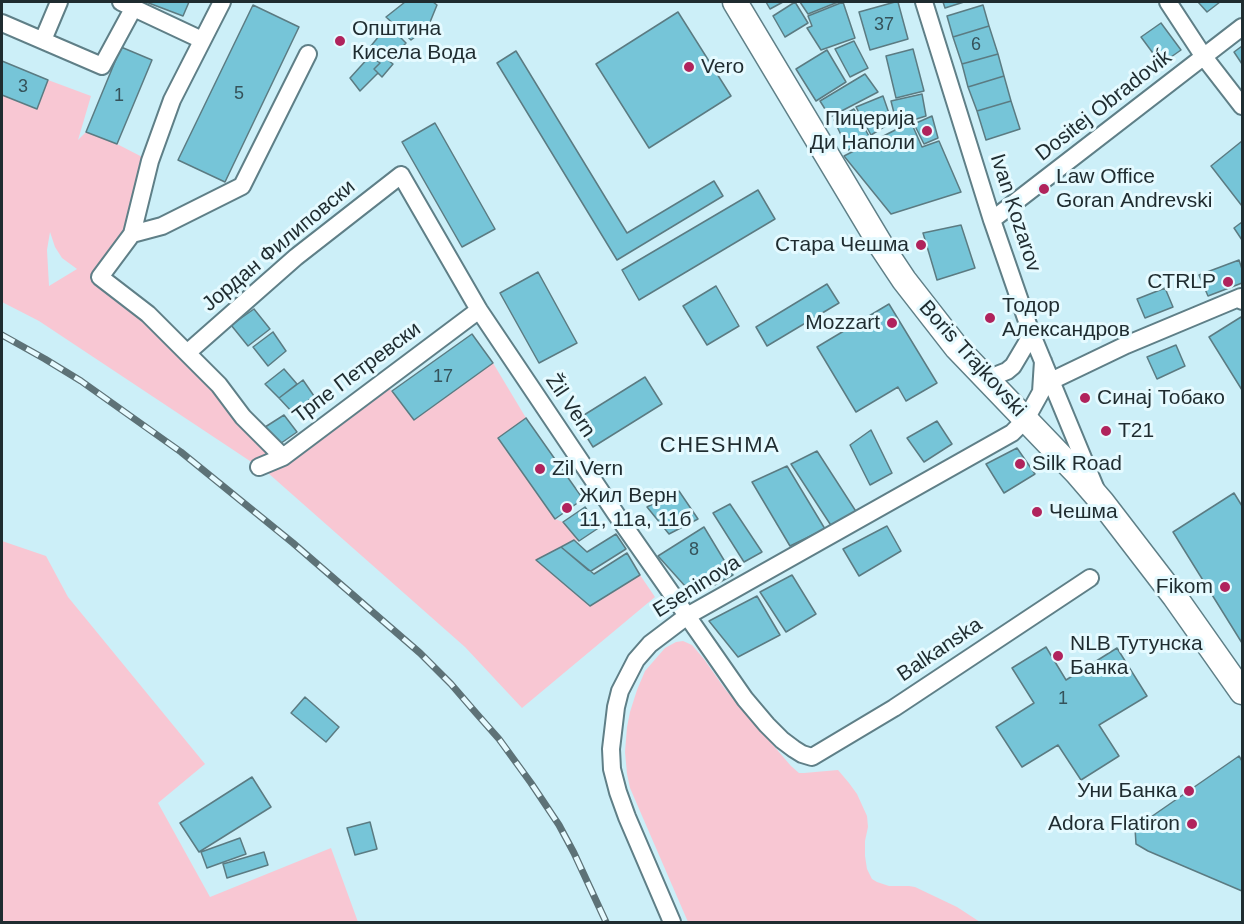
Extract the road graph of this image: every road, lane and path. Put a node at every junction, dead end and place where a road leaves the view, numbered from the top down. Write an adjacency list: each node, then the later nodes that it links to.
1 (59, 2): 9 (street)
2 (222, 2): 10 (street)
3 (735, 2): 22 (street, Boris Trajkovski)
4 (924, 2): 15 (street, Ivan Kozarov)
5 (1168, 2): 12 (street)
6 (128, 4): 9 (street); 10 (street)
7 (2, 23): 9 (street)
8 (1242, 27): 12 (street, Dositej Obradoviḱ)
9 (43, 40)
10 (202, 40): 16 (street)
11 (308, 54): 16 (street)
12 (1204, 57): 13 (street); 15 (street, Dositej Obradoviḱ)
13 (1242, 106)
14 (401, 175): 18 (street, Žil Vern); 20 (street, Јордан Филиповски)
15 (992, 220): 19 (street, Ivan Kozarov)
16 (132, 234): 20 (street)
17 (1242, 298): 23 (street)
18 (479, 310): 25 (street, Трпе Петревски); 29 (street, Žil Vern)
19 (1032, 334): 21 (street, Ivan Kozarov); 22 (street)
20 (188, 353): 25 (street)
21 (1042, 361): 23 (street, Ivan Kozarov); 24 (street)
22 (987, 379): 24 (street, Boris Trajkovski)
23 (1051, 381): 27 (street, Ivan Kozarov)
24 (1026, 419): 27 (street, Boris Trajkovski); 29 (street, Eseninova)
25 (283, 457): 26 (street, Трпе Петревски)
26 (259, 467)
27 (1102, 502): 30 (street, Boris Trajkovski)
28 (1090, 578): 31 (street, Balkanska)
29 (687, 616): 31 (street, Žil Vern); 32 (street, Eseninova)
30 (1242, 692)
31 (812, 757)
32 (672, 922)

